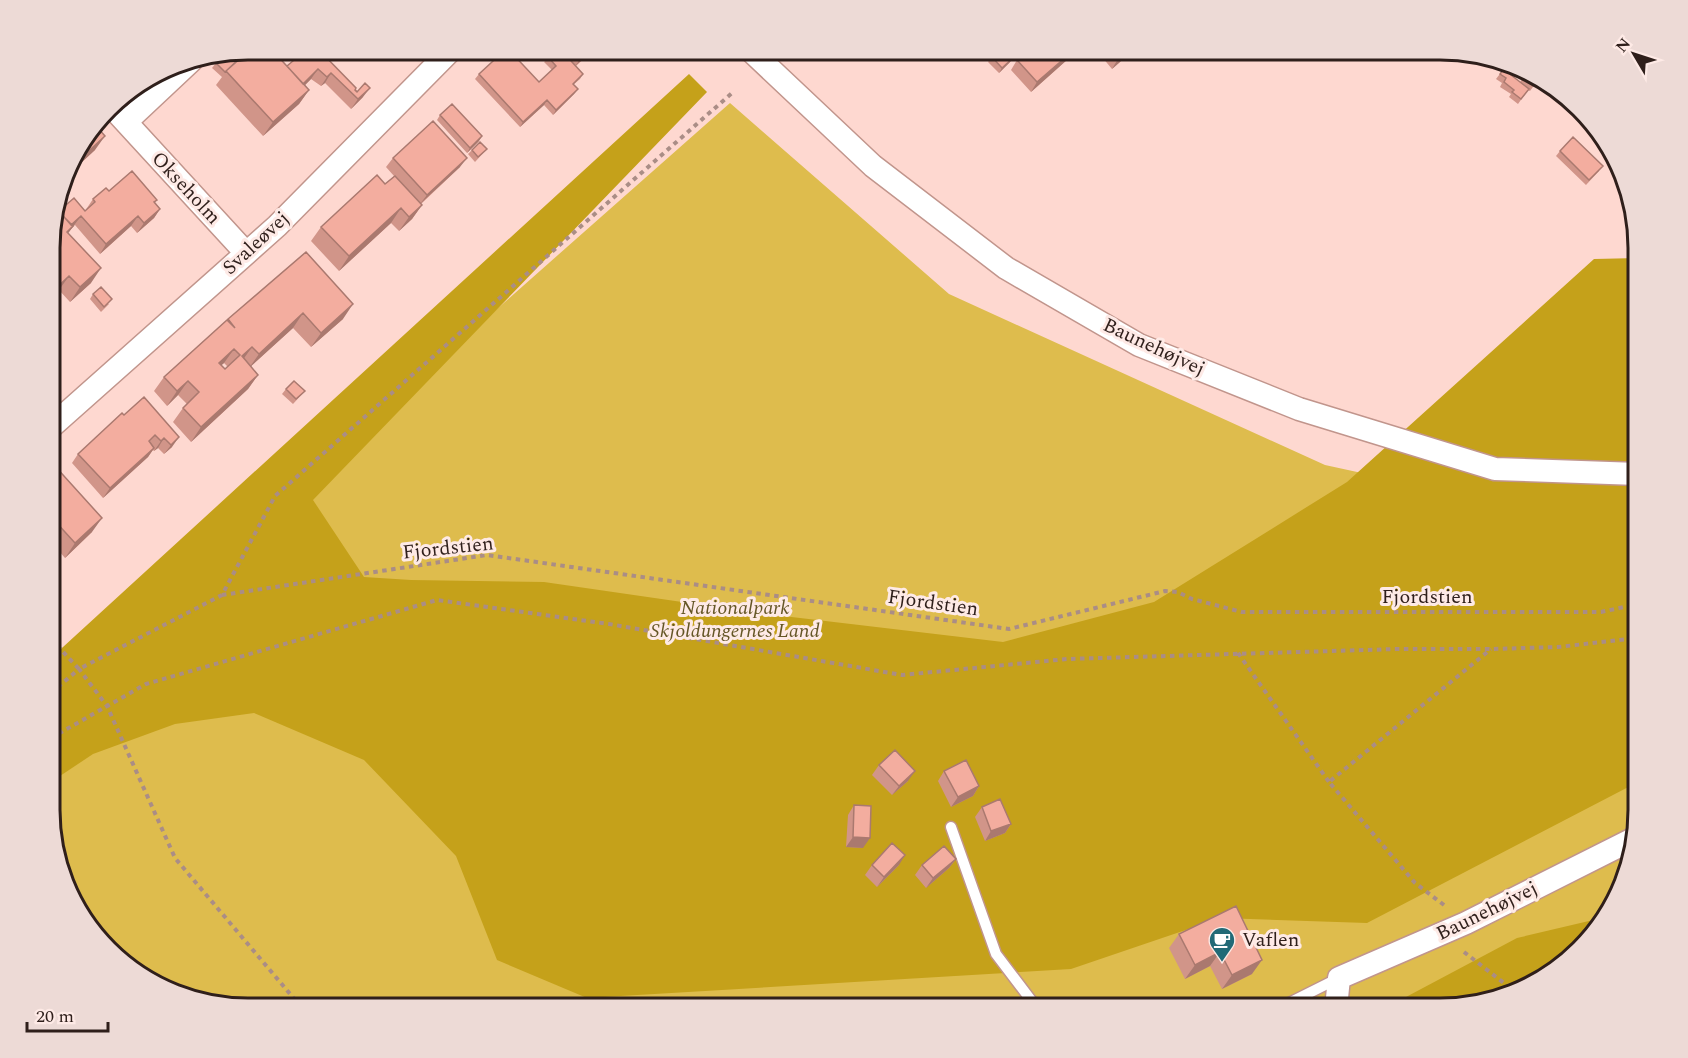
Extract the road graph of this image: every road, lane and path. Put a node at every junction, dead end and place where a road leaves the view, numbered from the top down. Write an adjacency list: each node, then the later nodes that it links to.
1 (441, 60): 6 (street, Svaleøvej)
2 (761, 60): 8 (street, Baunehøjvej)
3 (167, 79): 5 (street, Okseholm)
4 (732, 93): 9 (path)
5 (118, 114): 6 (street, Okseholm)
6 (246, 253): 7 (street, Svaleøvej)
7 (60, 416)
8 (1628, 474)
9 (222, 595): 10 (path, Fjordstien); 15 (path, Fjordstien)
10 (1628, 606)
11 (1628, 639): 13 (path)
12 (60, 649): 15 (path)
13 (1491, 649): 14 (path); 19 (path)
14 (1238, 653): 17 (path); 19 (path)
15 (79, 669): 16 (path, Fjordstien); 17 (path)
16 (60, 685)
17 (107, 706): 18 (path); 26 (path)
18 (60, 733)
19 (1329, 782): 22 (path)
20 (951, 827): 27 (lane)
21 (1625, 843): 22 (street, Baunehøjvej)
22 (1466, 922): 23 (street, Baunehøjvej)
23 (1441, 933): 24 (street, Baunehøjvej); 25 (path)
24 (1339, 978): 28 (lane, Baunehøjvej); 29 (street)
25 (1507, 986)
26 (294, 998)
27 (1029, 998)
28 (1299, 998)
29 (1337, 998)

